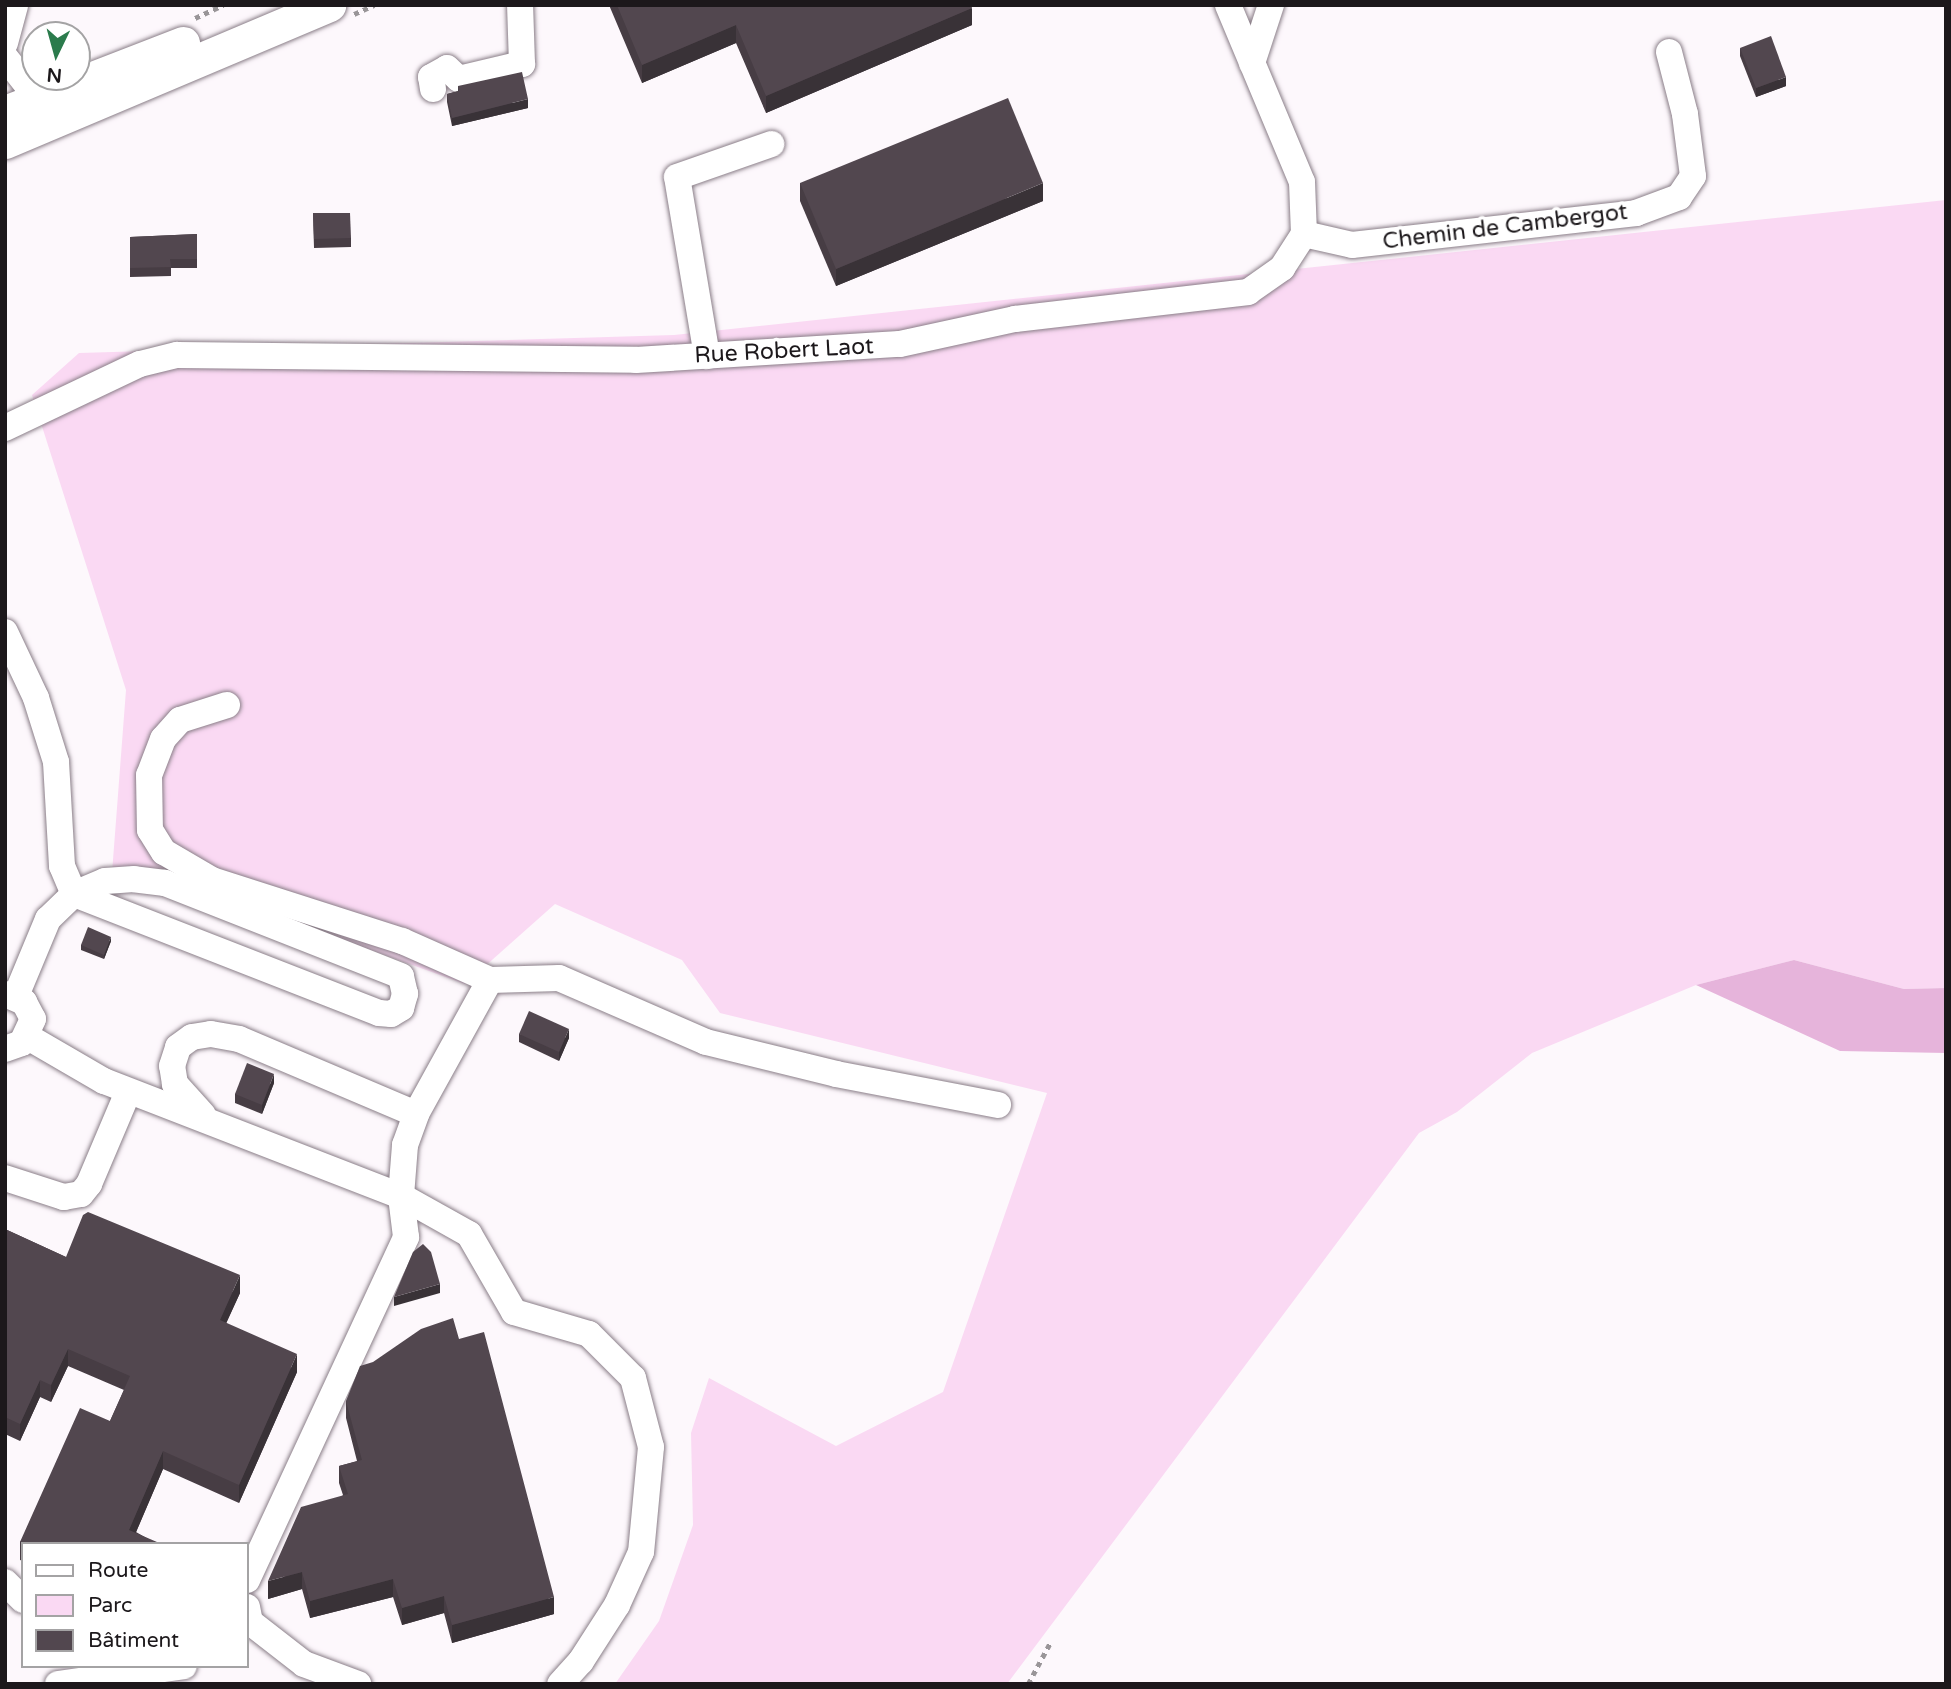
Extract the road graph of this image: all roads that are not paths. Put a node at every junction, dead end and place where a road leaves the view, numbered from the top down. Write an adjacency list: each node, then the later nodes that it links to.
1 (15, 5): 7 (street)
2 (273, 5): 12 (main road)
3 (329, 5): 14 (main road)
4 (520, 5): 11 (street)
5 (1228, 5): 10 (street)
6 (1271, 5): 10 (street)
7 (5, 43)
8 (1669, 52): 16 (street, Chemin de Cambergot)
9 (5, 57): 12 (street)
10 (1252, 63): 16 (street)
11 (433, 89)
12 (38, 99): 13 (main road)
13 (5, 112)
14 (5, 142)
15 (771, 144): 17 (street)
16 (1304, 234): 17 (street, Rue Robert Laot)
17 (707, 356): 18 (street, Rue Robert Laot)
18 (5, 428)
19 (5, 632): 21 (street)
20 (227, 705): 22 (street)
21 (74, 894): 21 (street); 23 (street)
22 (490, 981): 26 (street); 27 (street)
23 (11, 995): 24 (street)
24 (17, 1043): 25 (street)
25 (116, 1086): 28 (street); 29 (street)
26 (998, 1105)
27 (416, 1114): 28 (street); 30 (street)
28 (212, 1123): 30 (street)
29 (5, 1178)
30 (401, 1196): 31 (street); 38 (street)
31 (248, 1578)
32 (5, 1582): 33 (street)
33 (21, 1599)
34 (248, 1612): 37 (street)
35 (170, 1668): 36 (street)
36 (58, 1684)
37 (358, 1684)
38 (560, 1684)

